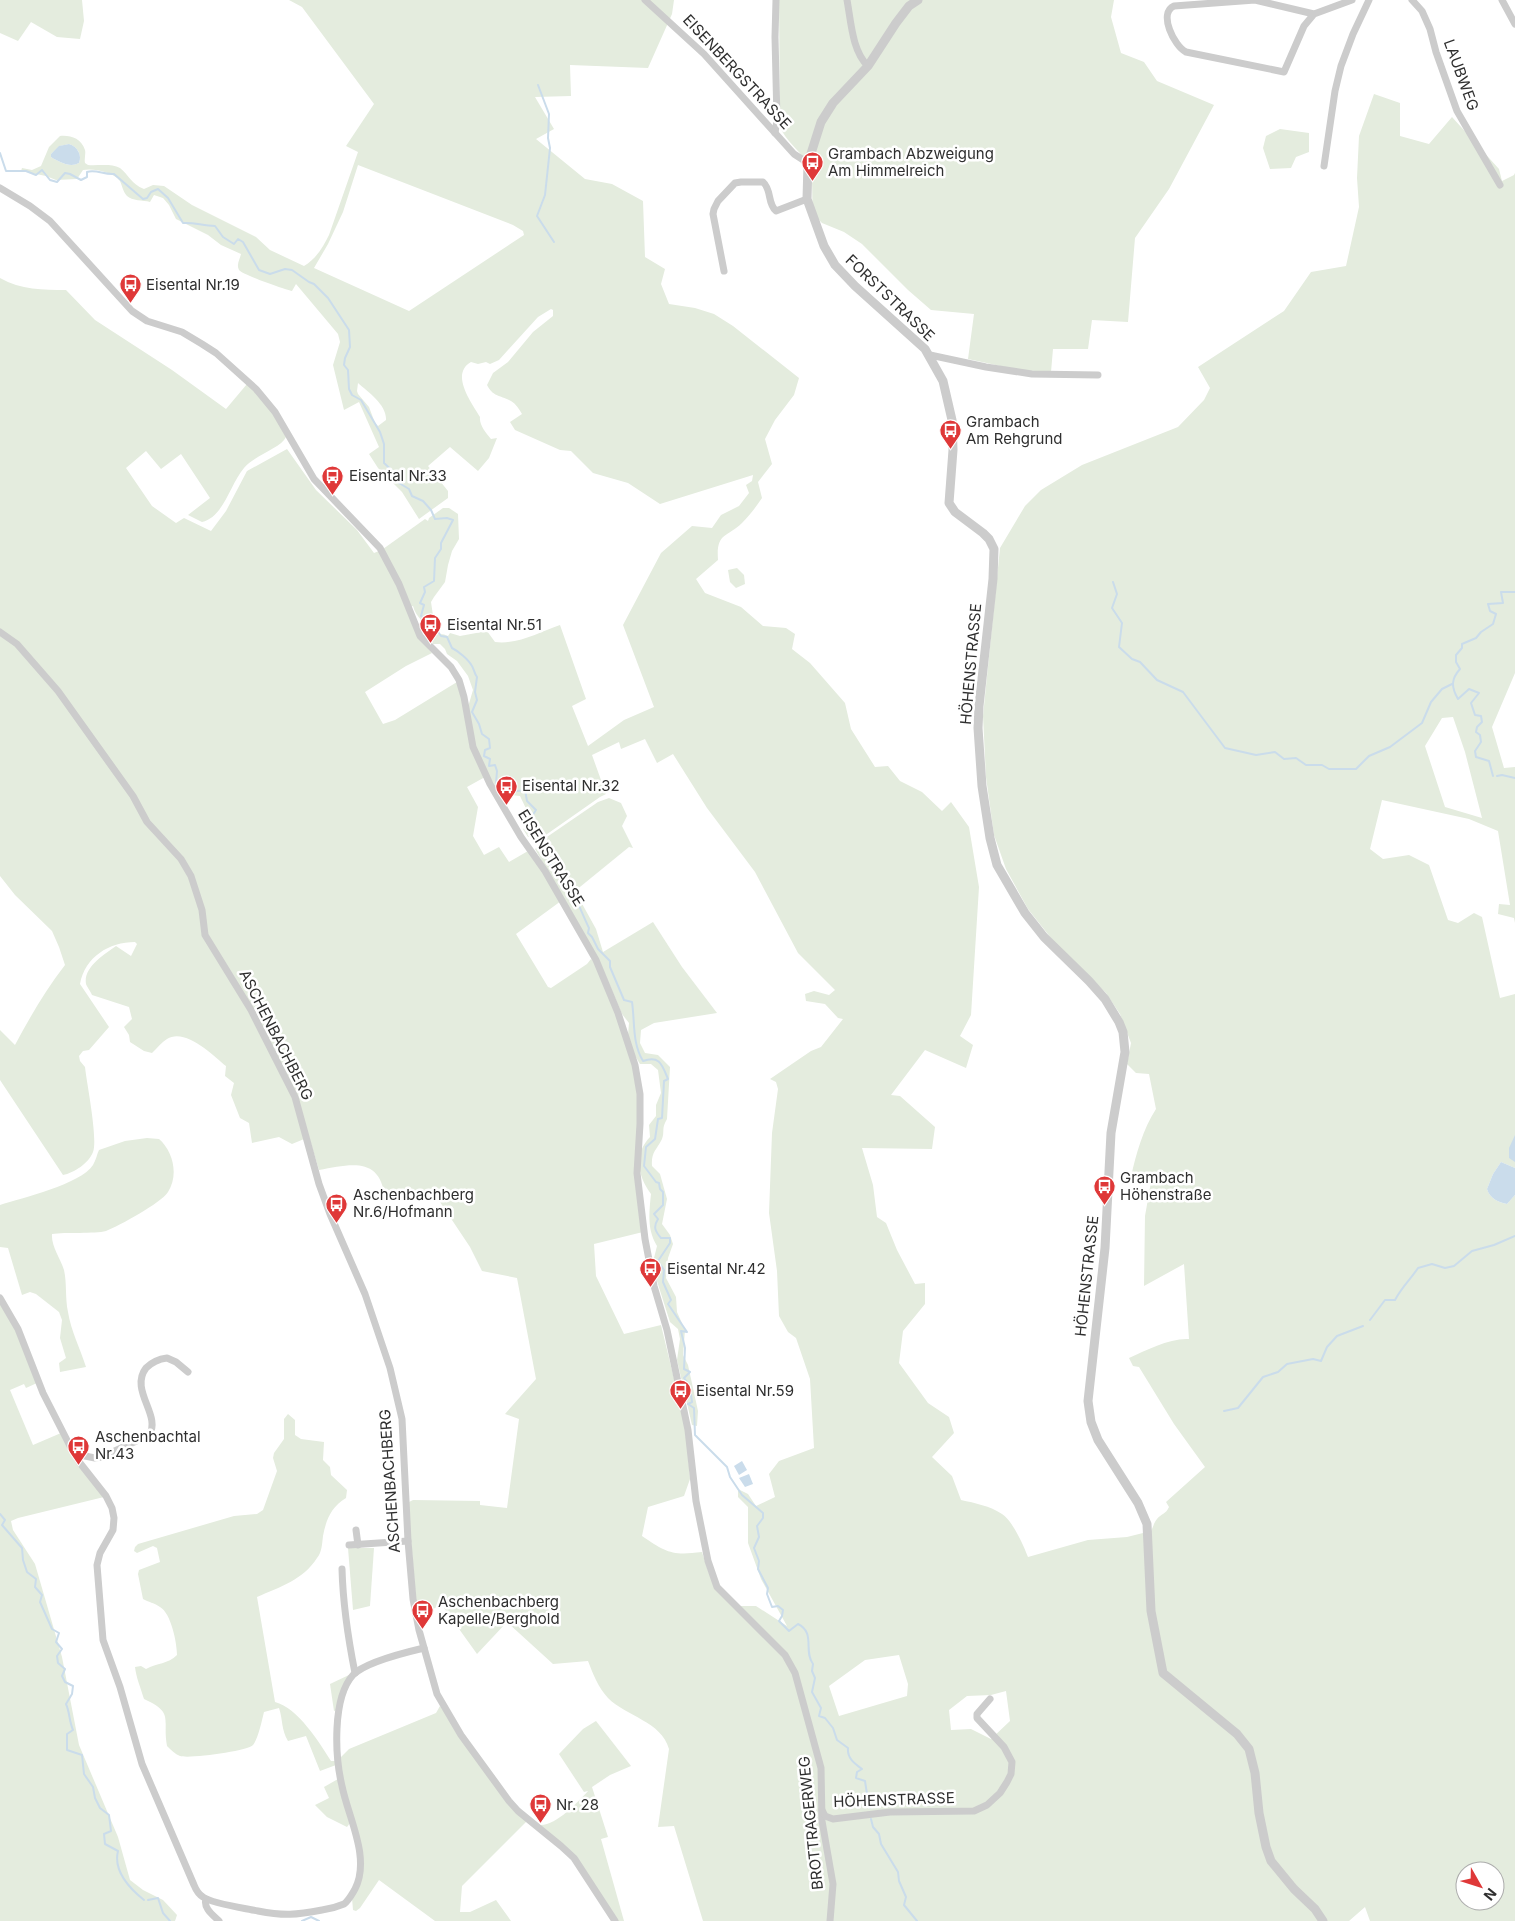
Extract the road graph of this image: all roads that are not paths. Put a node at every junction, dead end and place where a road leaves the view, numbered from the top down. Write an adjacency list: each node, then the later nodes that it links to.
1 (645, 0): 12 (street, EISENBERGSTRASSE)
2 (776, 0): 12 (street)
3 (847, 0): 11 (street)
4 (918, 0): 11 (street, FORSTSTRASSE)
5 (1352, 0): 9 (street)
6 (1369, 0): 14 (street)
7 (1412, 0): 15 (street, LAUBWEG)
8 (1502, 0): 10 (street)
9 (1314, 14): 9 (street)
10 (1515, 24)
11 (868, 66): 13 (street, FORSTSTRASSE)
12 (775, 133): 13 (street, EISENBERGSTRASSE)
13 (808, 163): 17 (street, FORSTSTRASSE)
14 (1324, 166)
15 (1500, 186)
16 (0, 188): 25 (street, EISENSTRASSE)
17 (807, 199): 18 (street); 19 (street, FORSTSTRASSE)
18 (724, 271)
19 (930, 355): 20 (street); 21 (street, FORSTSTRASSE)
20 (1098, 375)
21 (949, 503): 40 (street, HÖHENSTRASSE)
22 (0, 632): 28 (street, ASCHENBACHBERG)
23 (0, 1298): 26 (street)
24 (188, 1372): 26 (street)
25 (688, 1430): 35 (street, BROTTRAGERWEG)
26 (75, 1454): 36 (street)
27 (356, 1530): 29 (street)
28 (408, 1542): 29 (street); 32 (street, ASCHENBACHBERG)
29 (358, 1545): 30 (street)
30 (349, 1546)
31 (342, 1569): 33 (street)
32 (424, 1648): 33 (street); 38 (street, ASCHENBACHBERG)
33 (355, 1673): 36 (street)
34 (990, 1699): 35 (street, HÖHENSTRASSE)
35 (822, 1810): 39 (street, BROTTRAGERWEG)
36 (203, 1897): 37 (street)
37 (219, 1921)
38 (616, 1921)
39 (830, 1921)
40 (1323, 1921)

